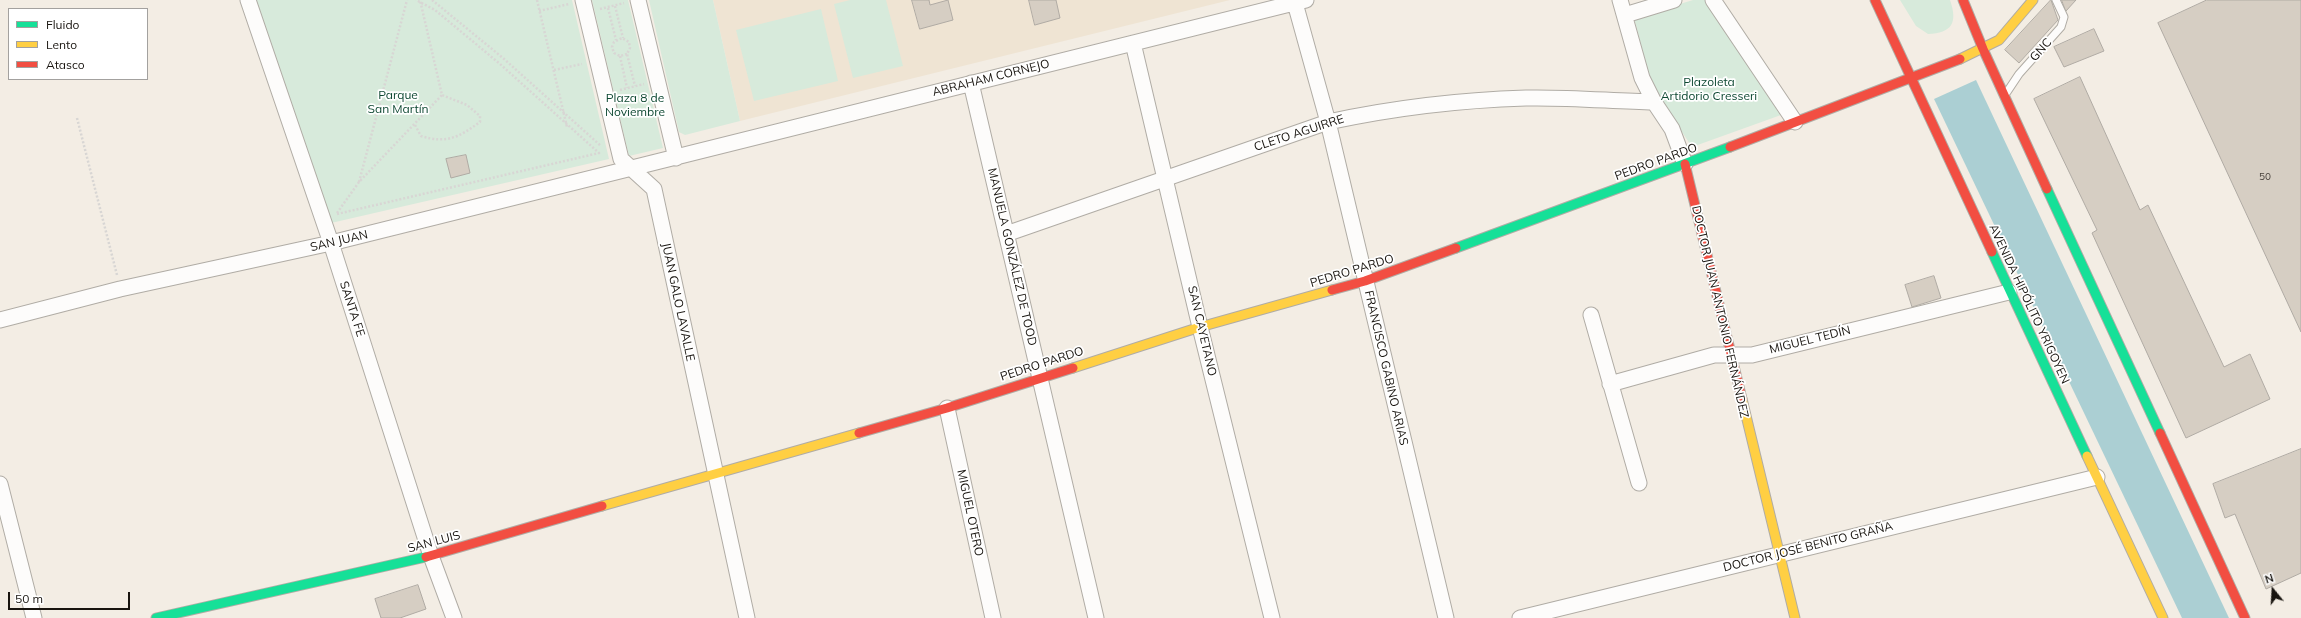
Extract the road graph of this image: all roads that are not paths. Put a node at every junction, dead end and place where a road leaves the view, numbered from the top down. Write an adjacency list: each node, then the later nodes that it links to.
1 (248, 0): 26 (street, SANTA FE)
2 (583, 0): 23 (street, JUAN GALO LAVALLE)
3 (1620, 0): 12 (street, DOCTOR JUAN ANTONIO FERNÁNDEZ)
4 (1674, 0): 12 (street)
5 (1713, 0): 20 (street)
6 (1875, 0): 15 (main road, AVENIDA HIPÓLITO YRIGOYEN)
7 (1963, 0): 14 (main road)
8 (2033, 0): 14 (main road, PEDRO PARDO)
9 (2056, 0): 17 (lane, GNC)
10 (1301, 1): 13 (street, ABRAHAM CORNEJO); 19 (street, FRANCISCO GABINO ARIAS)
11 (632, 2): 21 (street)
12 (1625, 15): 18 (street, DOCTOR JUAN ANTONIO FERNÁNDEZ)
13 (1134, 43): 16 (street, ABRAHAM CORNEJO); 24 (street, SAN CAYETANO)
14 (1983, 49): 15 (main road, PEDRO PARDO); 17 (main road)
15 (1911, 79): 20 (main road, PEDRO PARDO); 28 (main road, AVENIDA HIPÓLITO YRIGOYEN)
16 (971, 83): 21 (street, ABRAHAM CORNEJO); 25 (street, MANUELA GONZÁLEZ DE TOOD)
17 (2004, 96): 53 (main road)
18 (1654, 102): 19 (street, CLETO AGUIRRE); 22 (street, DOCTOR JUAN ANTONIO FERNÁNDEZ)
19 (1328, 122): 24 (street, CLETO AGUIRRE); 27 (street, FRANCISCO GABINO ARIAS)
20 (1795, 122): 22 (main road, PEDRO PARDO)
21 (676, 158): 23 (street, SAN JUAN)
22 (1685, 164): 27 (main road, PEDRO PARDO); 32 (main road, DOCTOR JUAN ANTONIO FERNÁNDEZ)
23 (632, 169): 26 (street, SAN JUAN); 36 (street, JUAN GALO LAVALLE)
24 (1167, 178): 25 (street, CLETO AGUIRRE); 31 (street, SAN CAYETANO)
25 (1006, 234): 33 (street, MANUELA GONZÁLEZ DE TOOD)
26 (331, 243): 30 (street, SAN JUAN); 41 (street, SANTA FE)
27 (1365, 281): 31 (main road, PEDRO PARDO); 50 (street, FRANCISCO GABINO ARIAS)
28 (2009, 292): 32 (street, MIGUEL TEDÍN); 37 (main road, AVENIDA HIPÓLITO YRIGOYEN)
29 (1591, 316): 34 (street)
30 (0, 320)
31 (1200, 327): 33 (main road, PEDRO PARDO); 49 (street, SAN CAYETANO)
32 (1730, 356): 34 (street, MIGUEL TEDÍN); 40 (main road, DOCTOR JUAN ANTONIO FERNÁNDEZ)
33 (1041, 377): 35 (main road, PEDRO PARDO); 48 (street, MANUELA GONZÁLEZ DE TOOD)
34 (1610, 384): 38 (street)
35 (947, 408): 36 (main road, PEDRO PARDO); 47 (street, MIGUEL OTERO)
36 (714, 473): 41 (main road, SAN LUIS); 46 (street, JUAN GALO LAVALLE)
37 (2097, 477): 40 (street, DOCTOR JOSÉ BENITO GRAÑA); 42 (main road, AVENIDA HIPÓLITO YRIGOYEN)
38 (1639, 483)
39 (0, 487): 43 (street)
40 (1779, 554): 51 (street, DOCTOR JOSÉ BENITO GRAÑA); 52 (main road, DOCTOR JUAN ANTONIO FERNÁNDEZ)
41 (431, 556): 44 (main road, SAN LUIS); 45 (street, SANTA FE)
42 (2159, 615)
43 (34, 618)
44 (156, 618)
45 (454, 618)
46 (747, 618)
47 (993, 618)
48 (1096, 618)
49 (1272, 618)
50 (1446, 618)
51 (1520, 618)
52 (1795, 618)
53 (2245, 618)

